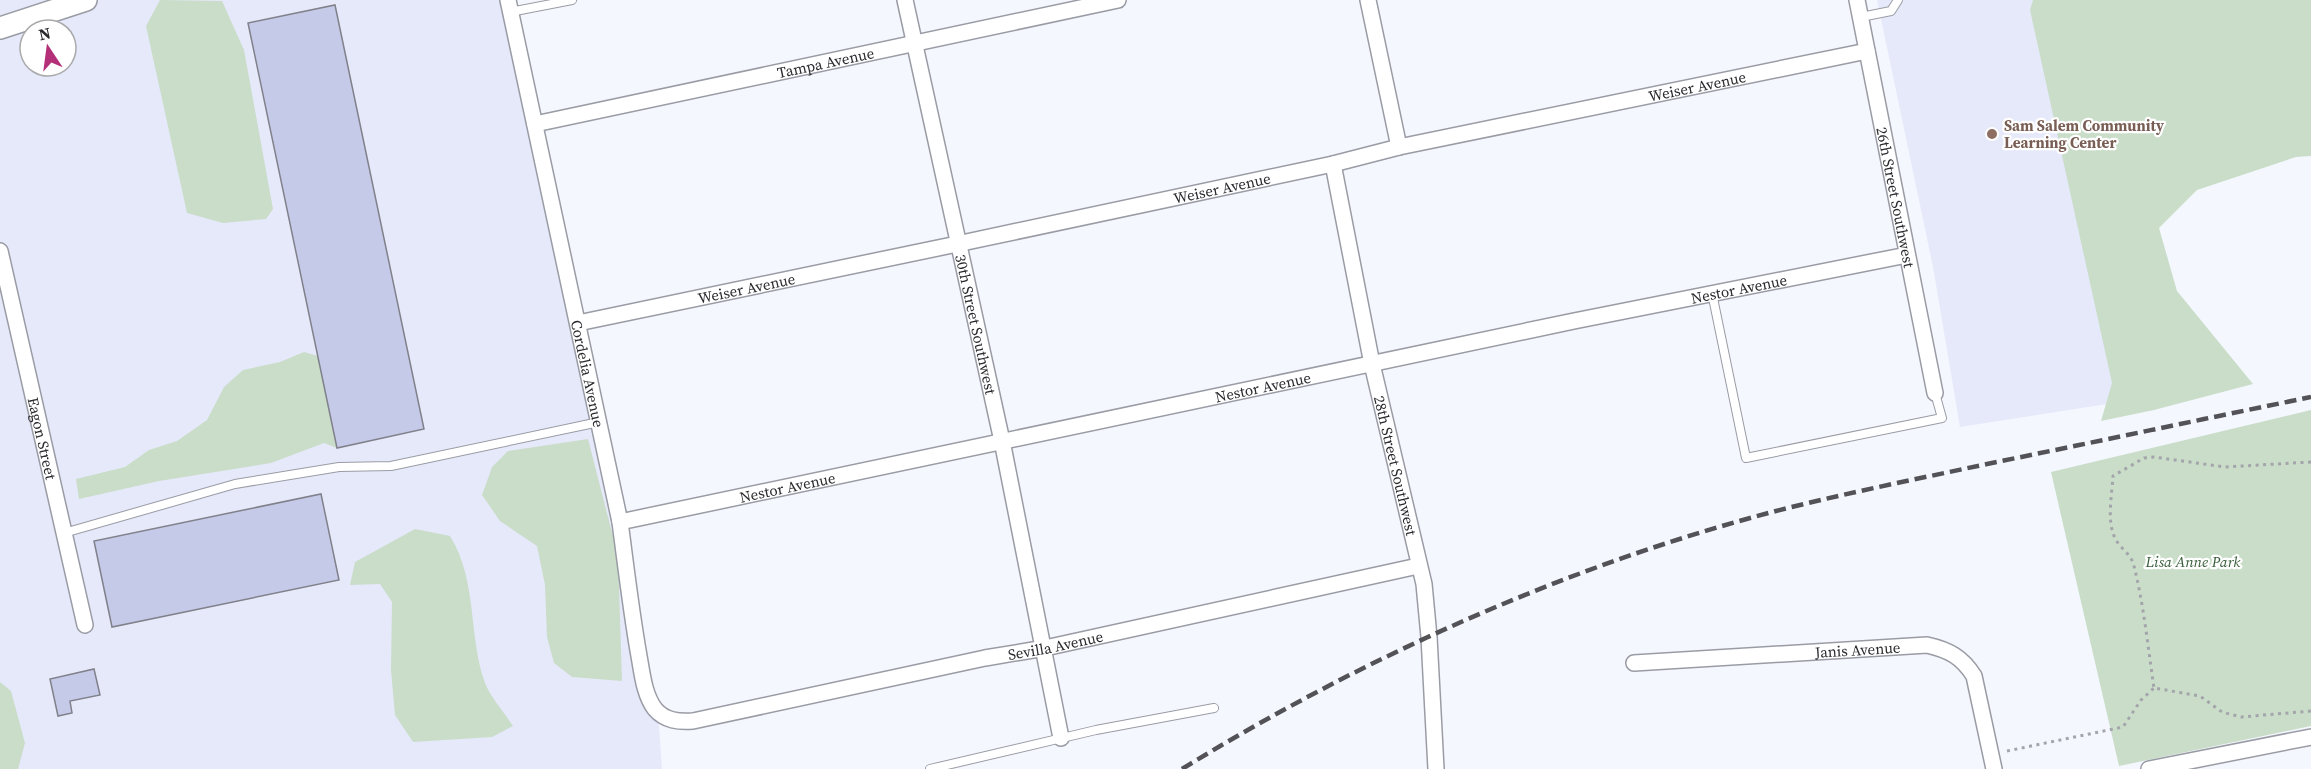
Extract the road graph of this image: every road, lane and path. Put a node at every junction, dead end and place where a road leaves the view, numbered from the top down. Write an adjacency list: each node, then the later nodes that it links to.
1 (86, 0): 10 (main road)
2 (572, 0): 8 (lane)
3 (905, 0): 11 (street, 30th Street Southwest)
4 (1118, 0): 11 (street, Tampa Avenue)
5 (1368, 0): 14 (street)
6 (1857, 0): 9 (street, 26th Street Southwest)
7 (1898, 0): 9 (lane)
8 (509, 6): 13 (street, Cordelia Avenue)
9 (1860, 17): 12 (street, 26th Street Southwest)
10 (0, 28)
11 (914, 44): 13 (street, Tampa Avenue); 16 (street, 30th Street Southwest)
12 (1866, 51): 14 (street, Weiser Avenue); 18 (street, 26th Street Southwest)
13 (535, 124): 20 (street, Cordelia Avenue)
14 (1399, 147): 15 (street, Weiser Avenue)
15 (1333, 164): 16 (street, Weiser Avenue); 21 (street, 28th Street Southwest)
16 (957, 244): 20 (street, Weiser Avenue); 24 (street, 30th Street Southwest)
17 (0, 251): 27 (street, Eagon Street)
18 (1907, 255): 19 (street, Nestor Avenue); 22 (street, 26th Street Southwest)
19 (1712, 293): 21 (street, Nestor Avenue); 22 (lane)
20 (578, 323): 23 (street, Cordelia Avenue)
21 (1372, 364): 24 (street, Nestor Avenue); 28 (street, 28th Street Southwest)
22 (1935, 393)
23 (599, 422): 26 (street, Cordelia Avenue); 27 (lane)
24 (1002, 441): 26 (street, Nestor Avenue); 30 (street, 30th Street Southwest)
25 (2311, 462): 32 (path)
26 (620, 522): 35 (street, Cordelia Avenue)
27 (64, 532): 29 (street, Eagon Street)
28 (1418, 566): 30 (street, Sevilla Avenue); 40 (street, 28th Street Southwest)
29 (85, 625)
30 (1045, 648): 35 (street, Sevilla Avenue); 37 (street, 30th Street Southwest)
31 (1634, 663): 38 (street, Janis Avenue)
32 (2154, 688): 34 (path); 38 (path)
33 (1214, 708): 37 (lane)
34 (2311, 711)
35 (693, 721)
36 (2311, 737): 41 (street)
37 (1061, 738): 39 (lane)
38 (1992, 762)
39 (930, 769)
40 (1436, 769)
41 (2149, 769)

